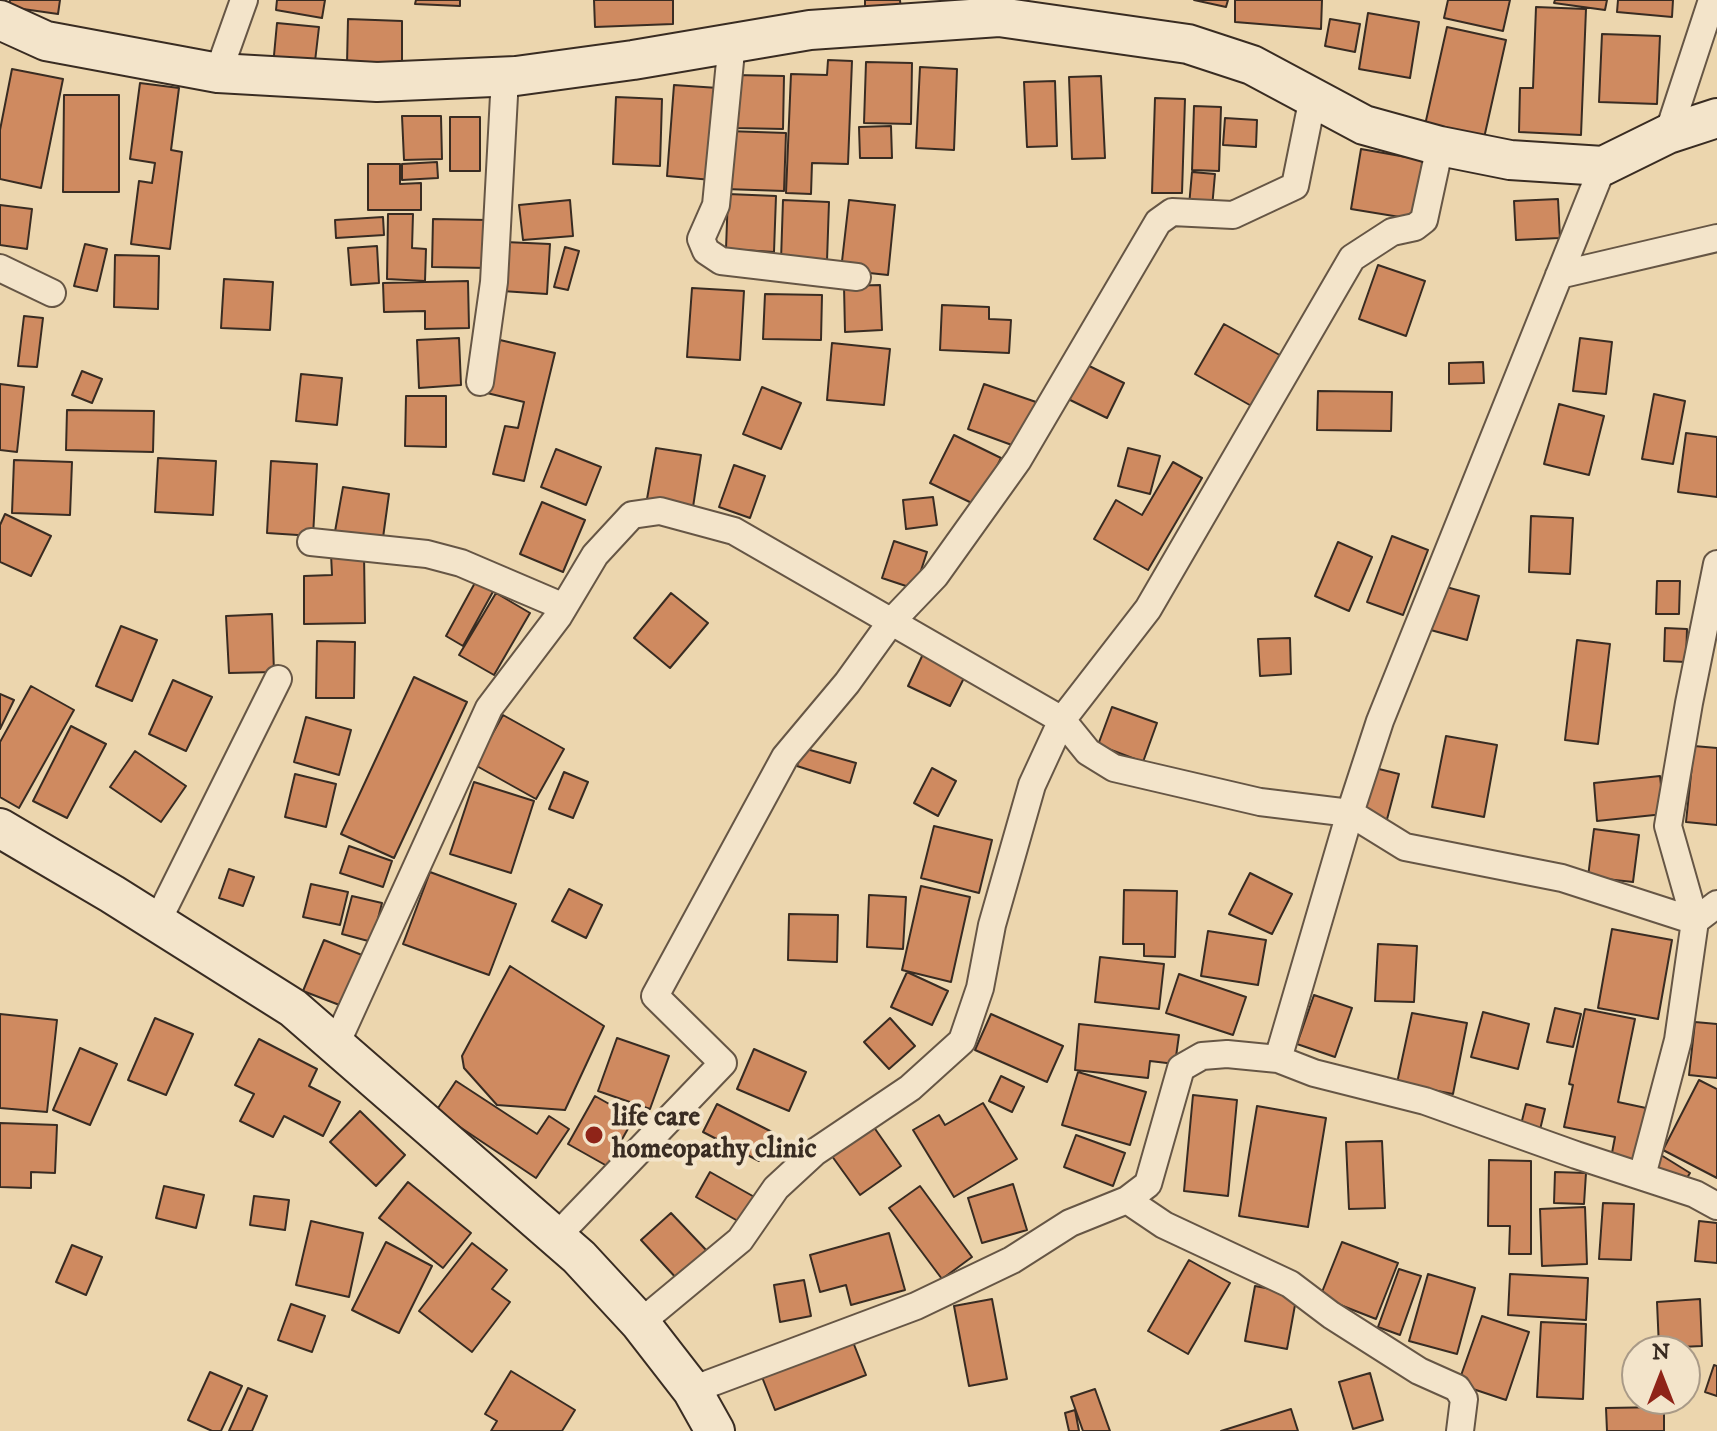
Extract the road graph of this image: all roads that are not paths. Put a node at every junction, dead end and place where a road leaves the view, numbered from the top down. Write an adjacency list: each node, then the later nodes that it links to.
1 (244, 0): 6 (street)
2 (1712, 0): 10 (street)
3 (968, 9): 5 (street); 8 (street)
4 (0, 20): 6 (street)
5 (732, 41): 7 (street); 16 (street)
6 (218, 73): 7 (street)
7 (505, 77): 18 (street)
8 (1313, 97): 11 (street); 22 (street)
9 (1717, 118): 10 (street)
10 (1668, 134): 12 (street)
11 (1440, 146): 12 (street); 24 (street)
12 (1603, 166): 15 (street)
13 (1717, 238): 15 (street)
14 (0, 268): 17 (street)
15 (1559, 275): 25 (street)
16 (857, 277)
17 (52, 293)
18 (480, 382)
19 (311, 542): 21 (street)
20 (1717, 564): 28 (street)
21 (564, 607): 22 (street); 30 (street)
22 (891, 622): 24 (street); 35 (street)
23 (278, 679): 29 (street)
24 (1062, 720): 25 (street); 36 (street)
25 (1350, 813): 28 (street); 31 (street)
26 (0, 828): 29 (street)
27 (1717, 904): 28 (street)
28 (1695, 921): 32 (street)
29 (157, 922): 30 (street)
30 (336, 1044): 35 (street)
31 (1278, 1059): 32 (street); 33 (street)
32 (1642, 1176): 34 (street)
33 (1127, 1200): 37 (street); 39 (street)
34 (1717, 1206)
35 (556, 1237): 36 (street)
36 (640, 1323): 37 (street)
37 (692, 1390): 38 (street)
38 (715, 1431)
39 (1460, 1431)

